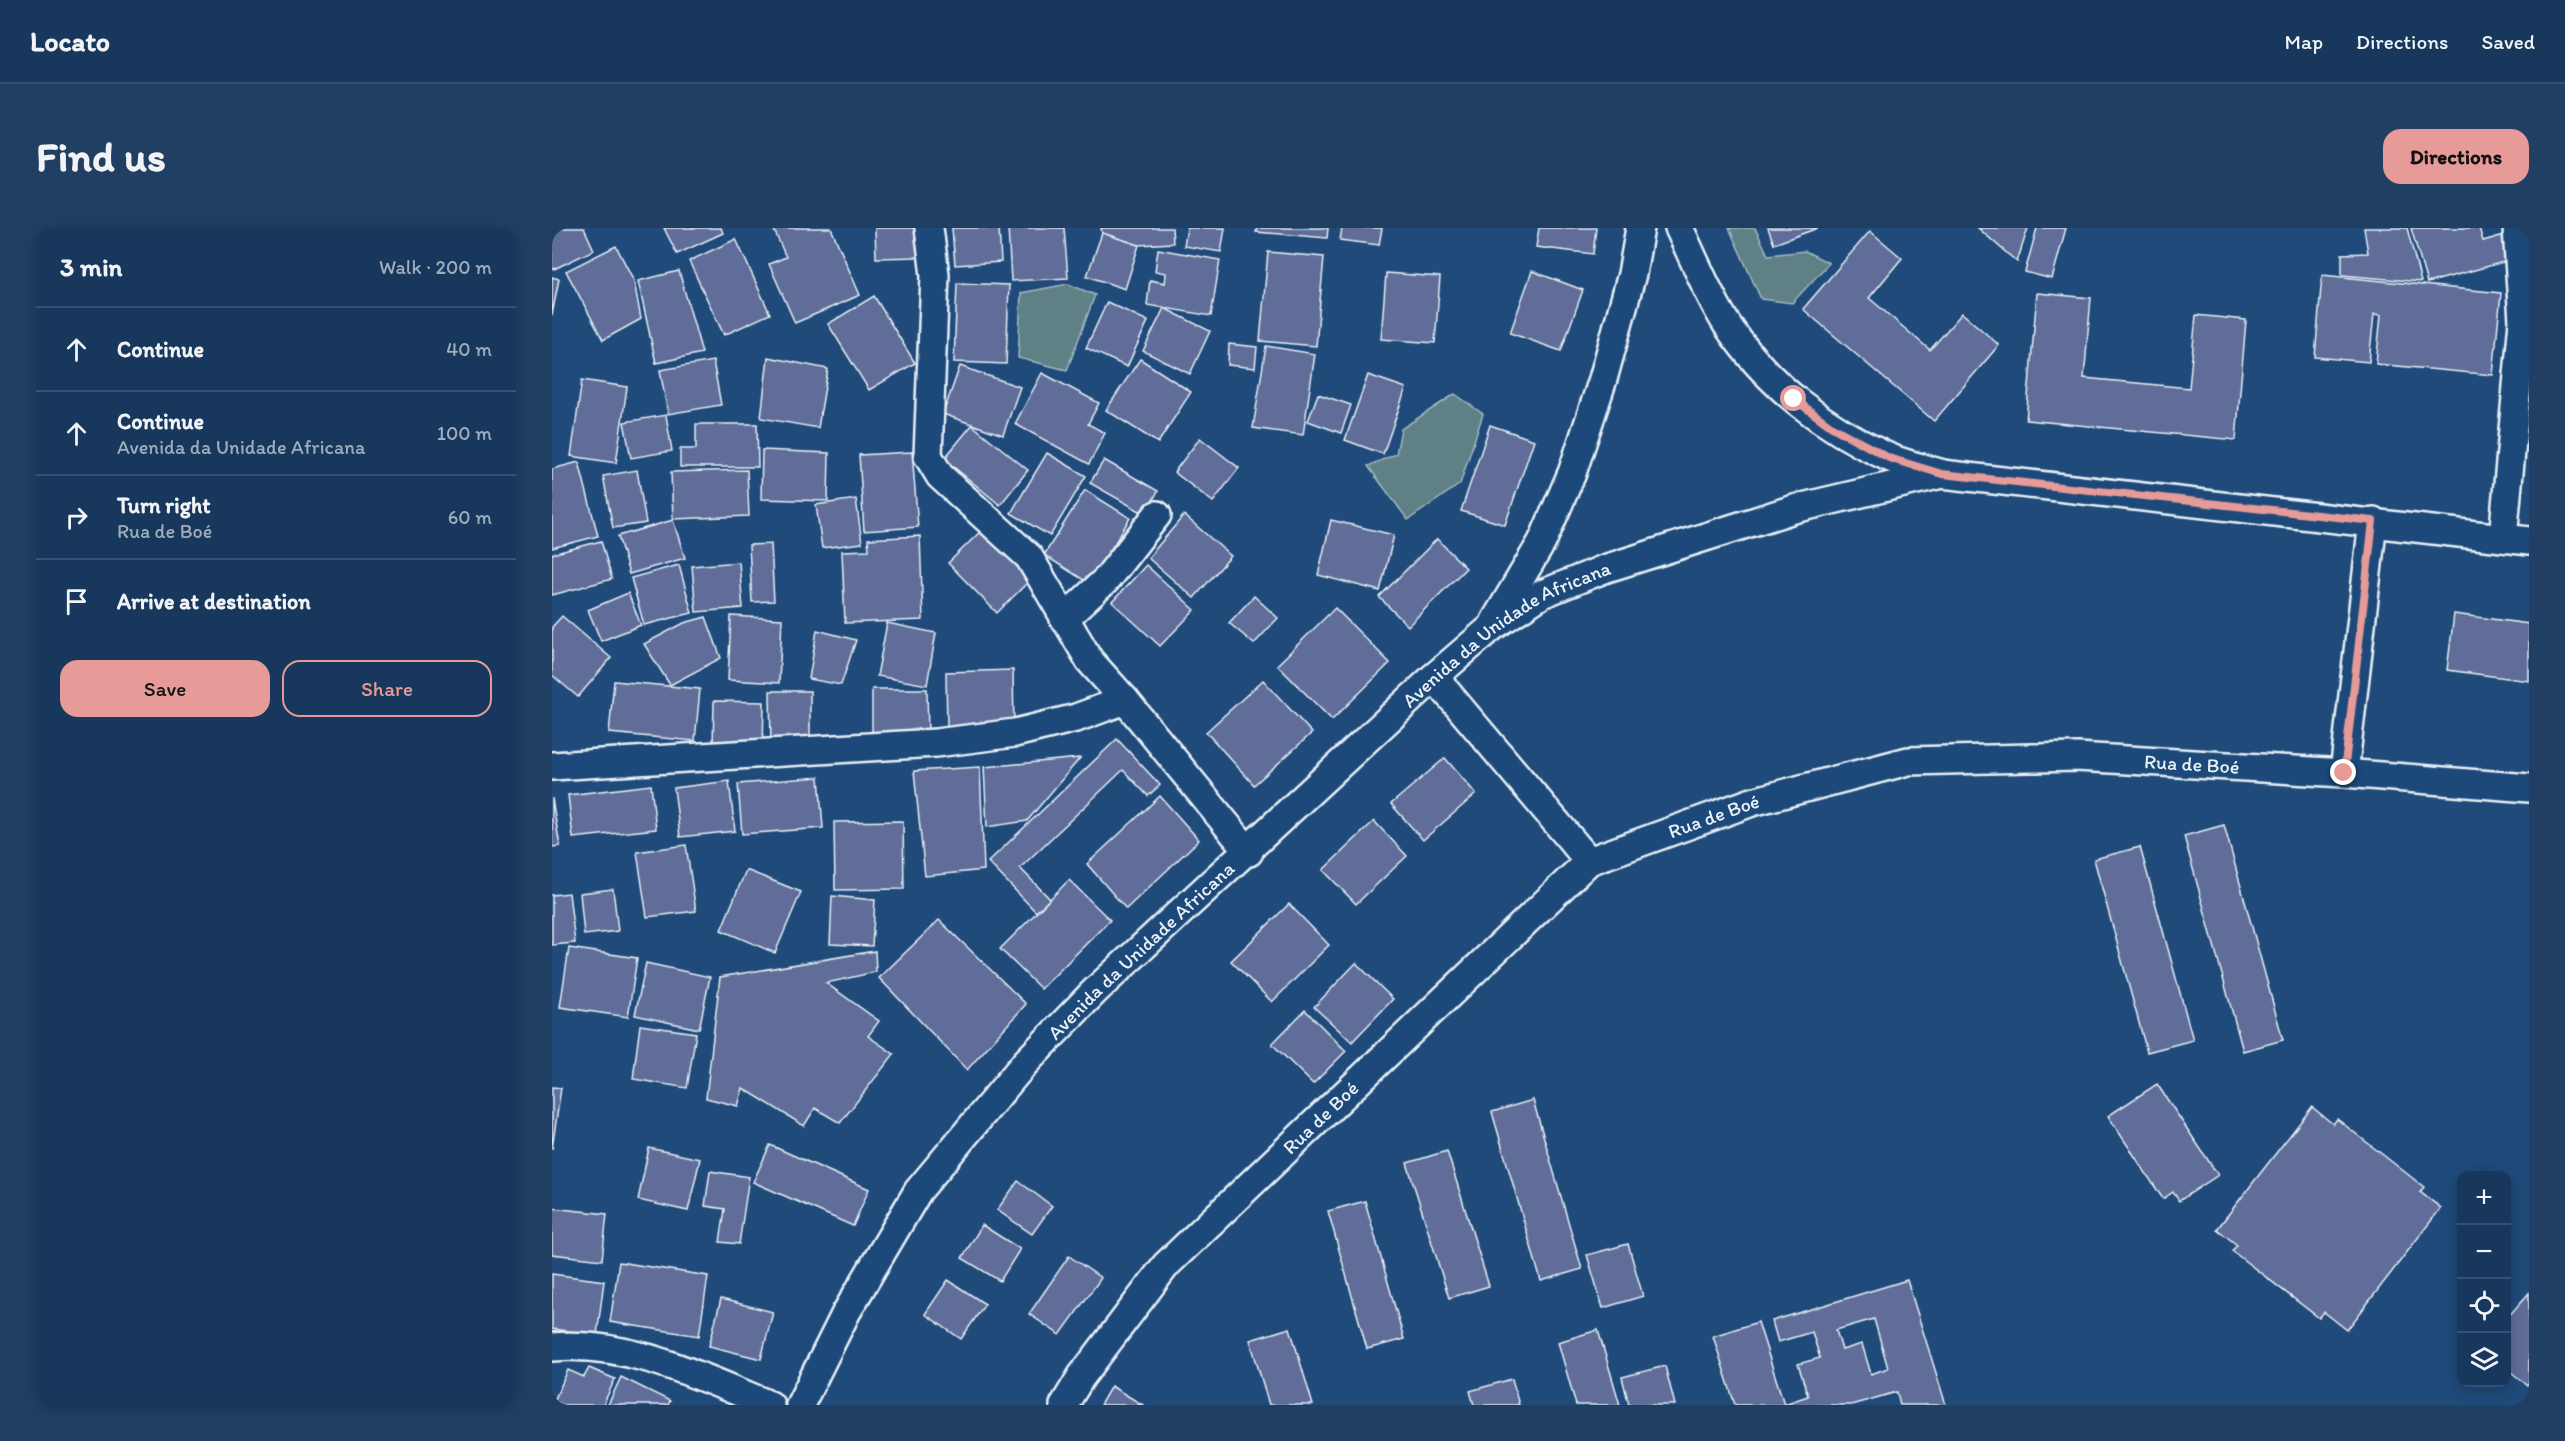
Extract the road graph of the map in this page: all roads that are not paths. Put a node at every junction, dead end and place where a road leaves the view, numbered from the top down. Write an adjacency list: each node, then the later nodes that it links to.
1 (929, 228): 9 (street)
2 (1640, 228): 10 (street)
3 (1679, 228): 5 (street)
4 (2517, 228): 8 (street)
5 (1942, 474): 7 (street, Avenida da Unidade Africana); 10 (street, Avenida da Unidade Africana)
6 (1157, 514): 9 (street)
7 (2373, 521): 8 (street, Avenida da Unidade Africana); 14 (street)
8 (2516, 539)
9 (1064, 619): 12 (street)
10 (1492, 627): 11 (street, Avenida da Unidade Africana)
11 (1434, 677): 16 (street, Avenida da Unidade Africana); 17 (street)
12 (1125, 700): 13 (street); 16 (street)
13 (552, 766)
14 (2344, 773): 15 (street, Rua de Boé); 17 (street, Rua de Boé)
15 (2529, 789)
16 (1248, 852): 20 (street, Avenida da Unidade Africana)
17 (1589, 861): 21 (street, Rua de Boé)
18 (552, 1347): 19 (street)
19 (770, 1405)
20 (800, 1405)
21 (1064, 1405)

